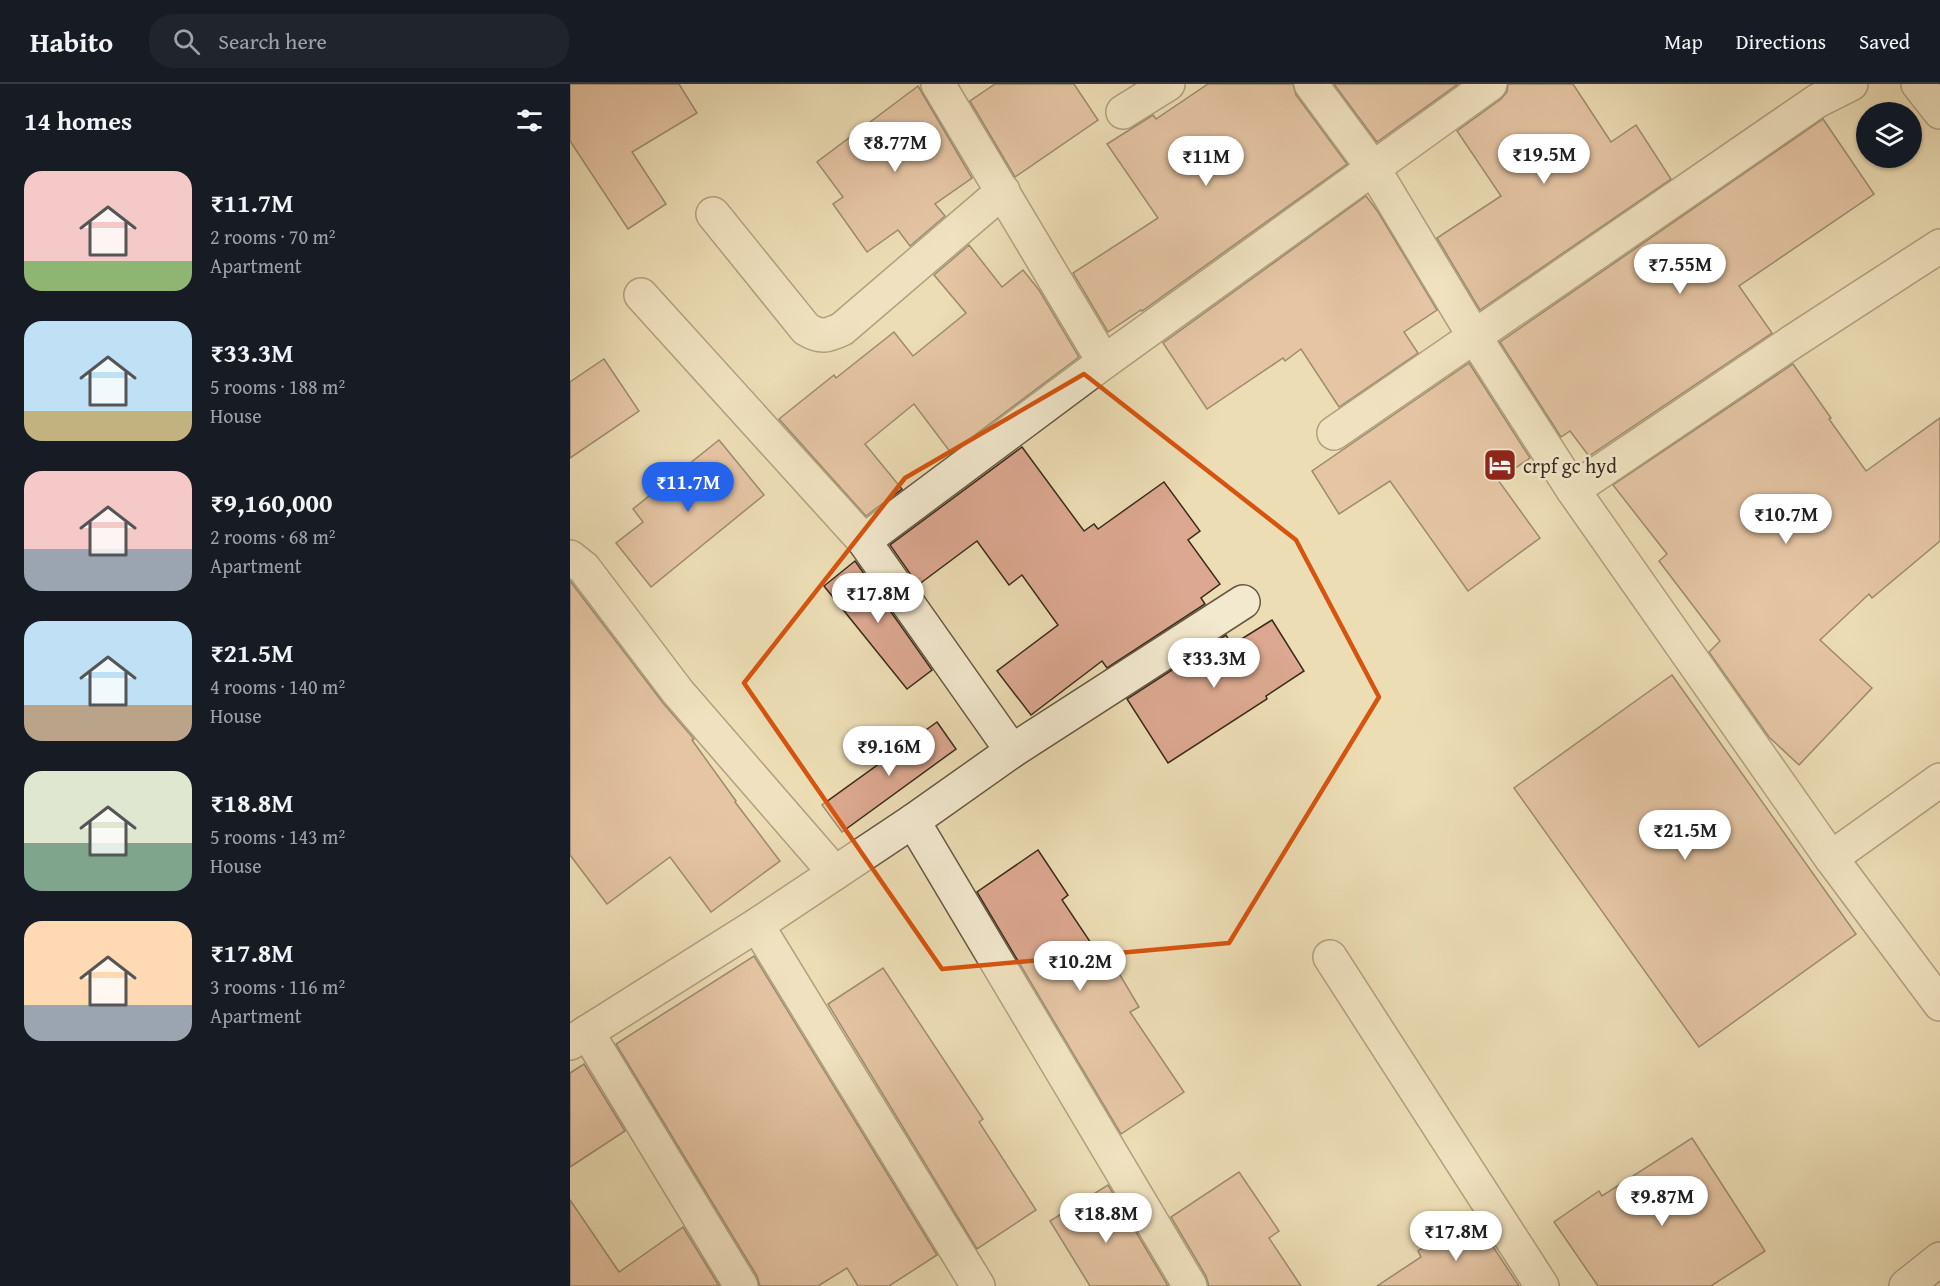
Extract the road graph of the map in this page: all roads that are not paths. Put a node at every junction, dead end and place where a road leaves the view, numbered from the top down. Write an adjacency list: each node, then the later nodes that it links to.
1 (938, 84): 10 (street)
2 (1168, 84): 7 (street)
3 (1311, 84): 9 (street)
4 (1490, 84): 9 (street)
5 (1851, 84): 14 (street)
6 (1918, 84): 8 (street)
7 (1123, 112)
8 (1940, 112)
9 (1372, 168): 14 (street); 15 (street)
10 (1003, 192): 11 (street); 15 (street)
11 (713, 214)
12 (1940, 246): 17 (street)
13 (641, 295): 18 (street)
14 (1474, 336): 16 (street); 17 (street)
15 (1104, 362): 18 (street)
16 (1334, 433)
17 (1573, 490): 24 (street)
18 (864, 541): 21 (street)
19 (570, 557): 25 (street)
20 (1243, 602): 21 (street)
21 (1012, 751): 23 (street)
22 (1940, 780): 24 (street)
23 (913, 821): 25 (street); 33 (street)
24 (1831, 858): 28 (street)
25 (835, 873): 26 (street)
26 (757, 925): 29 (street); 32 (street)
27 (1330, 957): 34 (street)
28 (1940, 1004)
29 (579, 1038): 31 (street)
30 (1940, 1259): 35 (street)
31 (741, 1286)
32 (978, 1286)
33 (1190, 1286)
34 (1542, 1286)
35 (1906, 1286)

